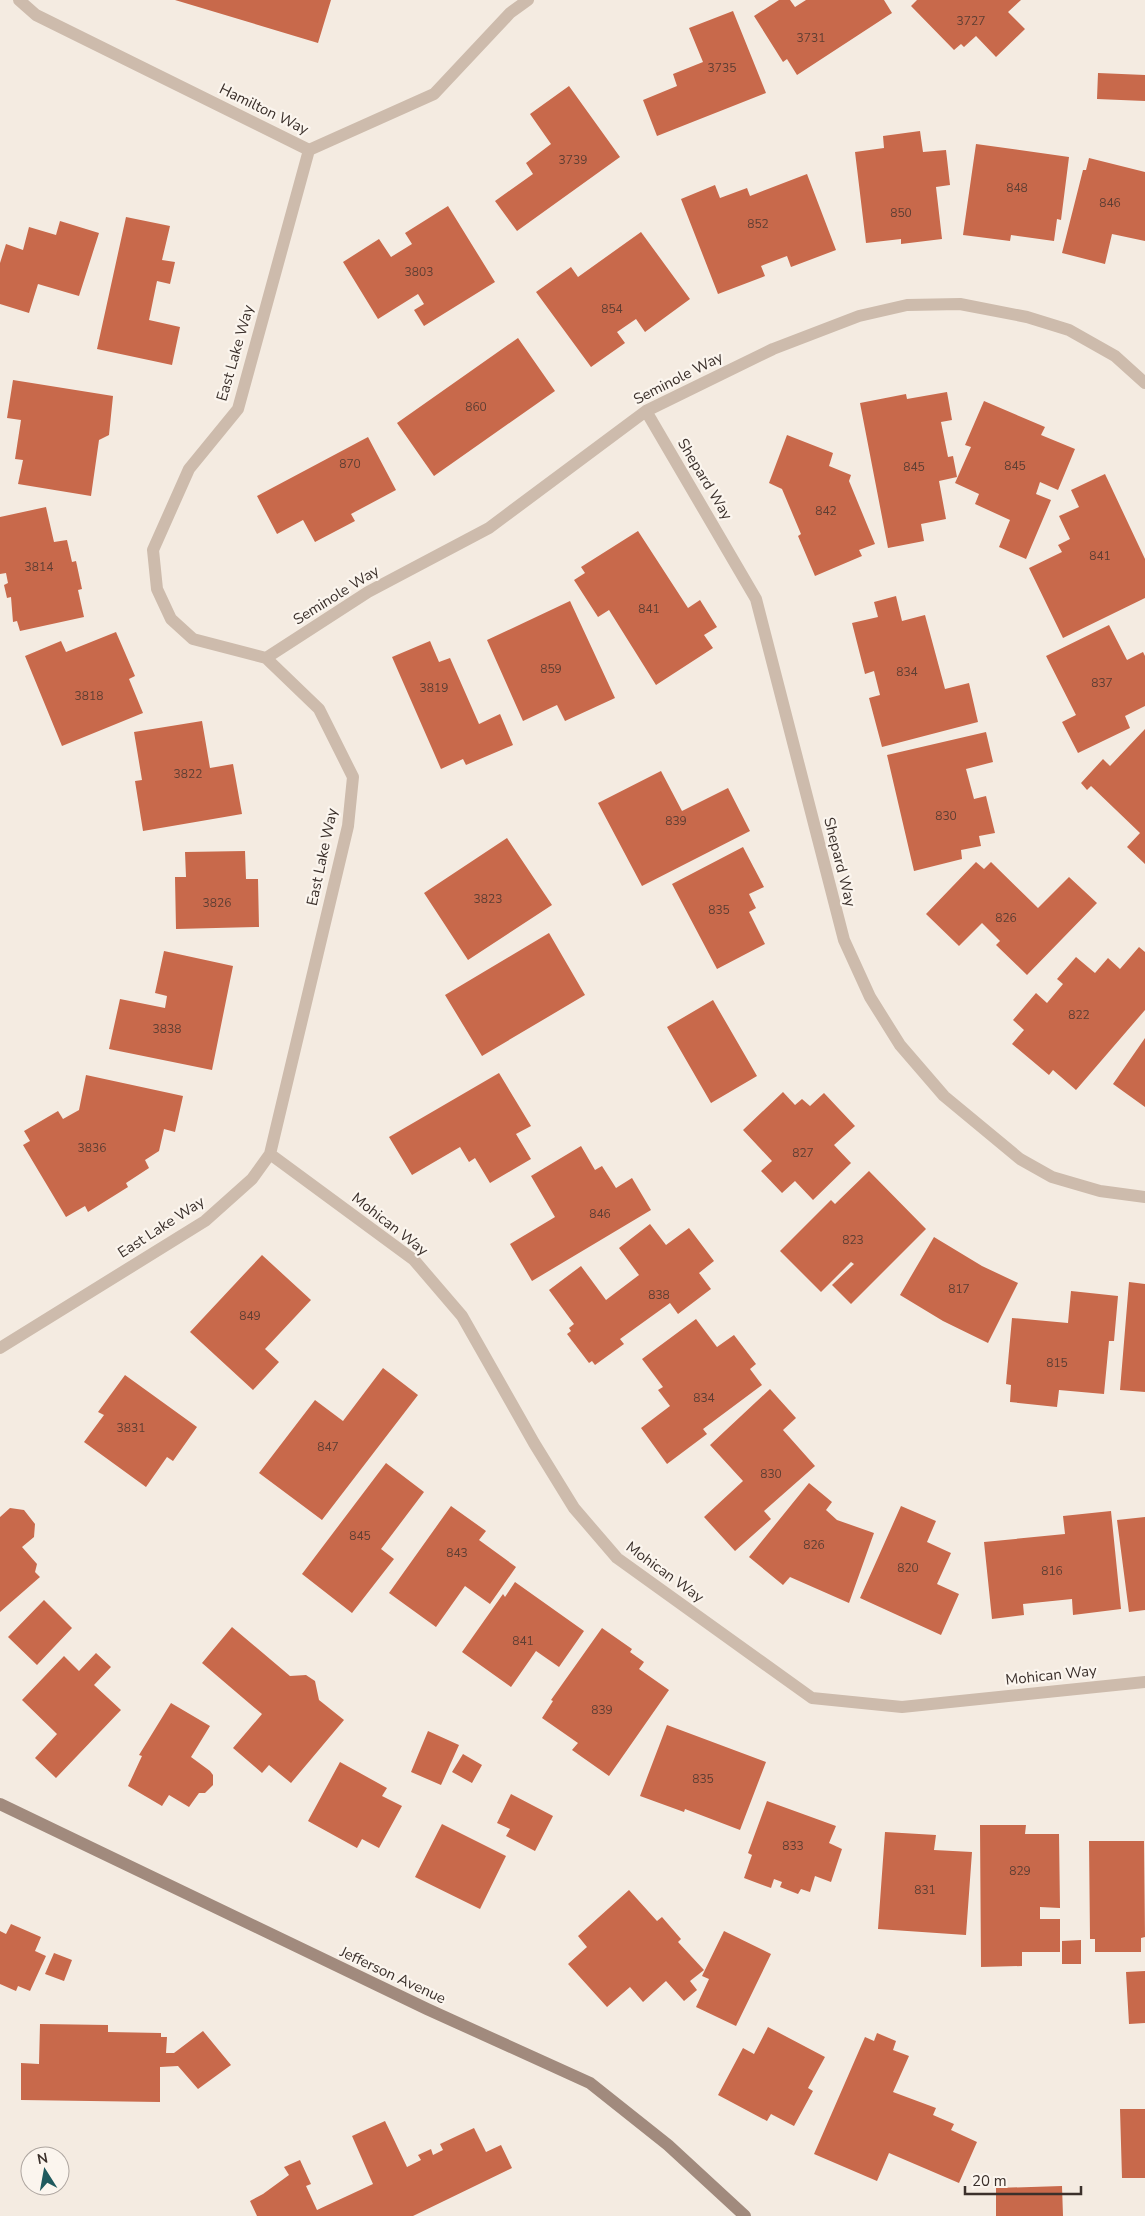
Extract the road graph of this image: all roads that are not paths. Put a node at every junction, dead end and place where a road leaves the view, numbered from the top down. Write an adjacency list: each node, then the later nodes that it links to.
1 (18, 0): 3 (street, Hamilton Way)
2 (528, 0): 3 (street, Hamilton Way)
3 (309, 150): 6 (street, East Lake Way)
4 (1145, 383): 5 (street, Seminole Way)
5 (646, 411): 6 (street, Seminole Way); 8 (street, Shepard Way)
6 (266, 658): 7 (street, East Lake Way)
7 (270, 1154): 9 (street, East Lake Way); 10 (street, Mohican Way)
8 (1145, 1197)
9 (0, 1348)
10 (1145, 1682)
11 (0, 1804): 12 (street, Jefferson Avenue)
12 (746, 2216)

